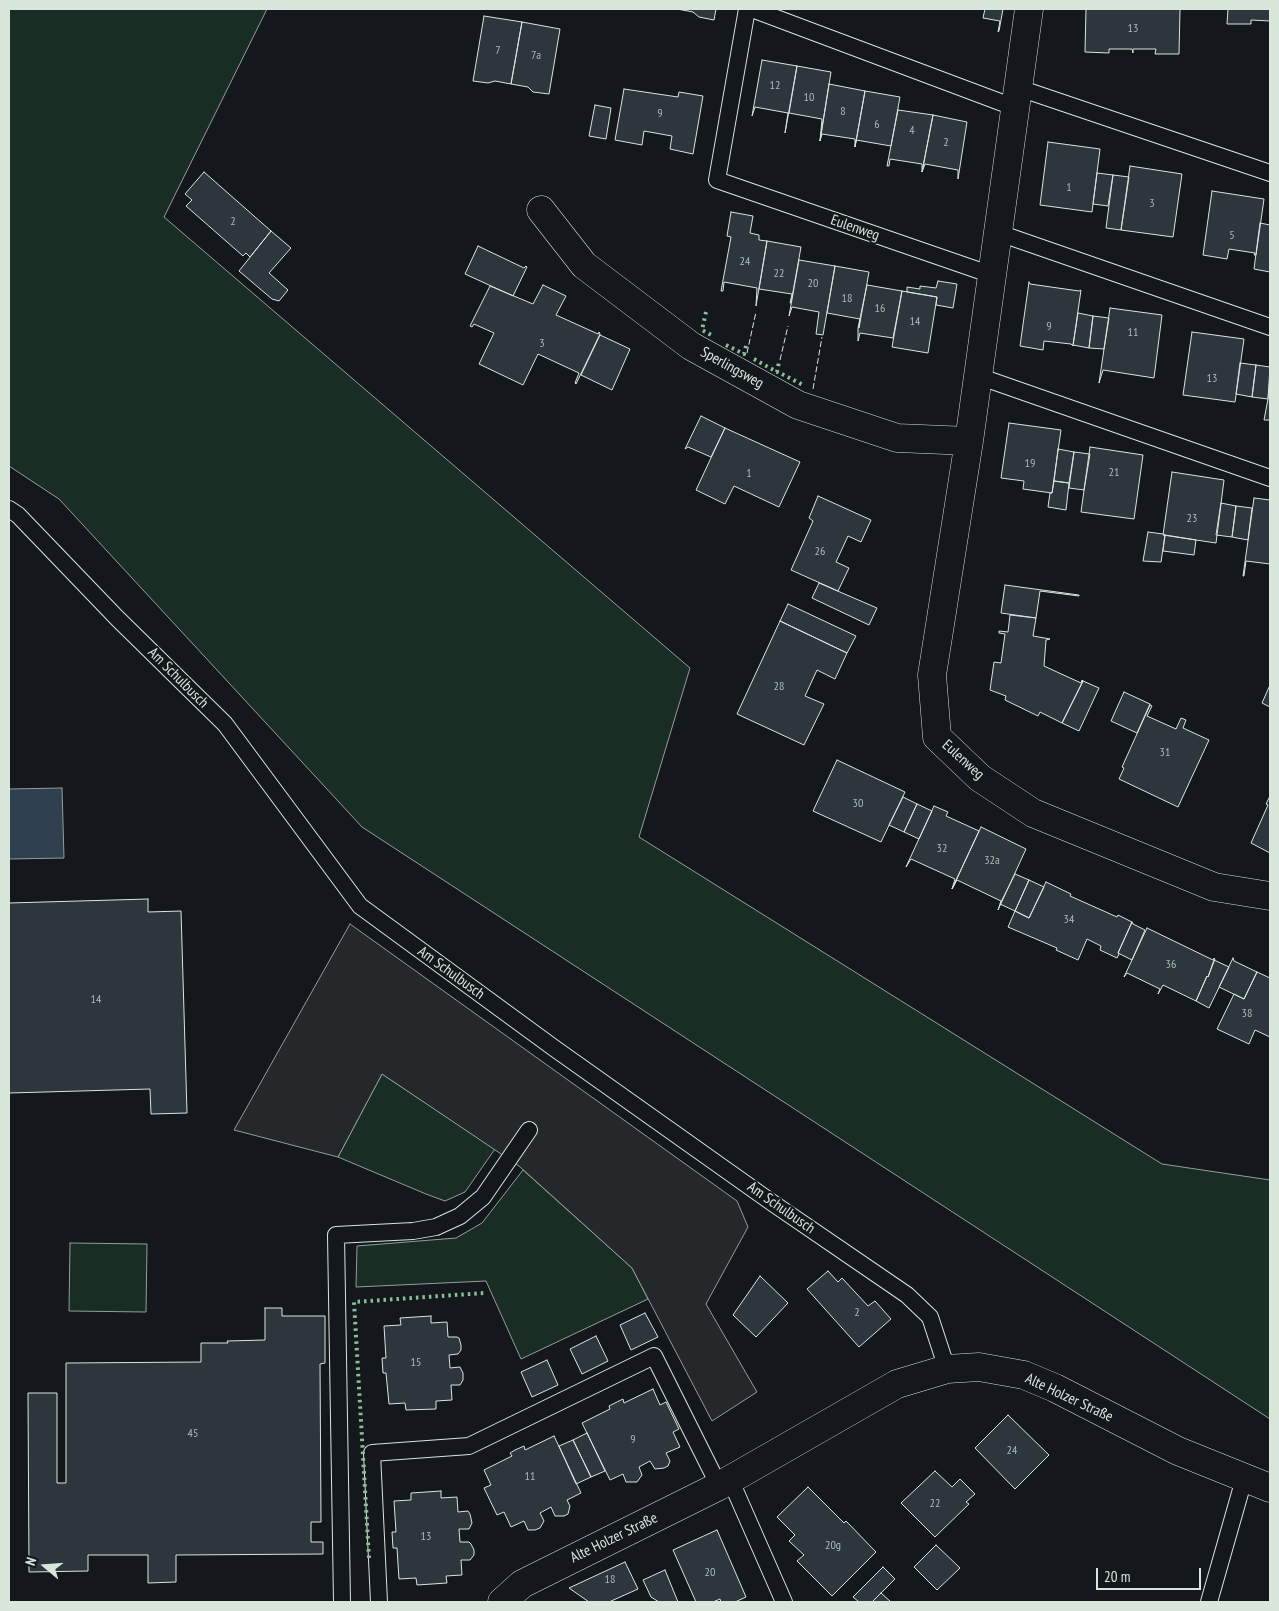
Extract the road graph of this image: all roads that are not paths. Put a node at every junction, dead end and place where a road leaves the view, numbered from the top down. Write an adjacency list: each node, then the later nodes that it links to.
1 (747, 9): 8 (lane, Eulenweg)
2 (752, 9): 4 (lane)
3 (1029, 9): 4 (street, Eulenweg)
4 (1017, 98): 5 (lane); 7 (street, Eulenweg)
5 (1270, 173)
6 (541, 210): 11 (street, Sperlingsweg)
7 (998, 233): 8 (street, Eulenweg); 9 (lane)
8 (992, 275): 10 (street, Eulenweg)
9 (1270, 326)
10 (978, 376): 11 (street, Eulenweg); 12 (lane)
11 (969, 441): 14 (street, Eulenweg)
12 (1270, 478)
13 (9, 509): 16 (lane, Am Schulbusch)
14 (1270, 896)
15 (529, 1130): 20 (lane)
16 (947, 1369): 17 (street, Alte Holzer Straße); 18 (street, Alte Holzer Straße)
17 (1244, 1479): 19 (street, Alte Holzer Straße); 24 (lane)
18 (725, 1483): 21 (lane); 22 (street, Alte Holzer Straße); 23 (lane)
19 (1270, 1488)
20 (342, 1602)
21 (379, 1602)
22 (502, 1602)
23 (784, 1602)
24 (1209, 1602)

